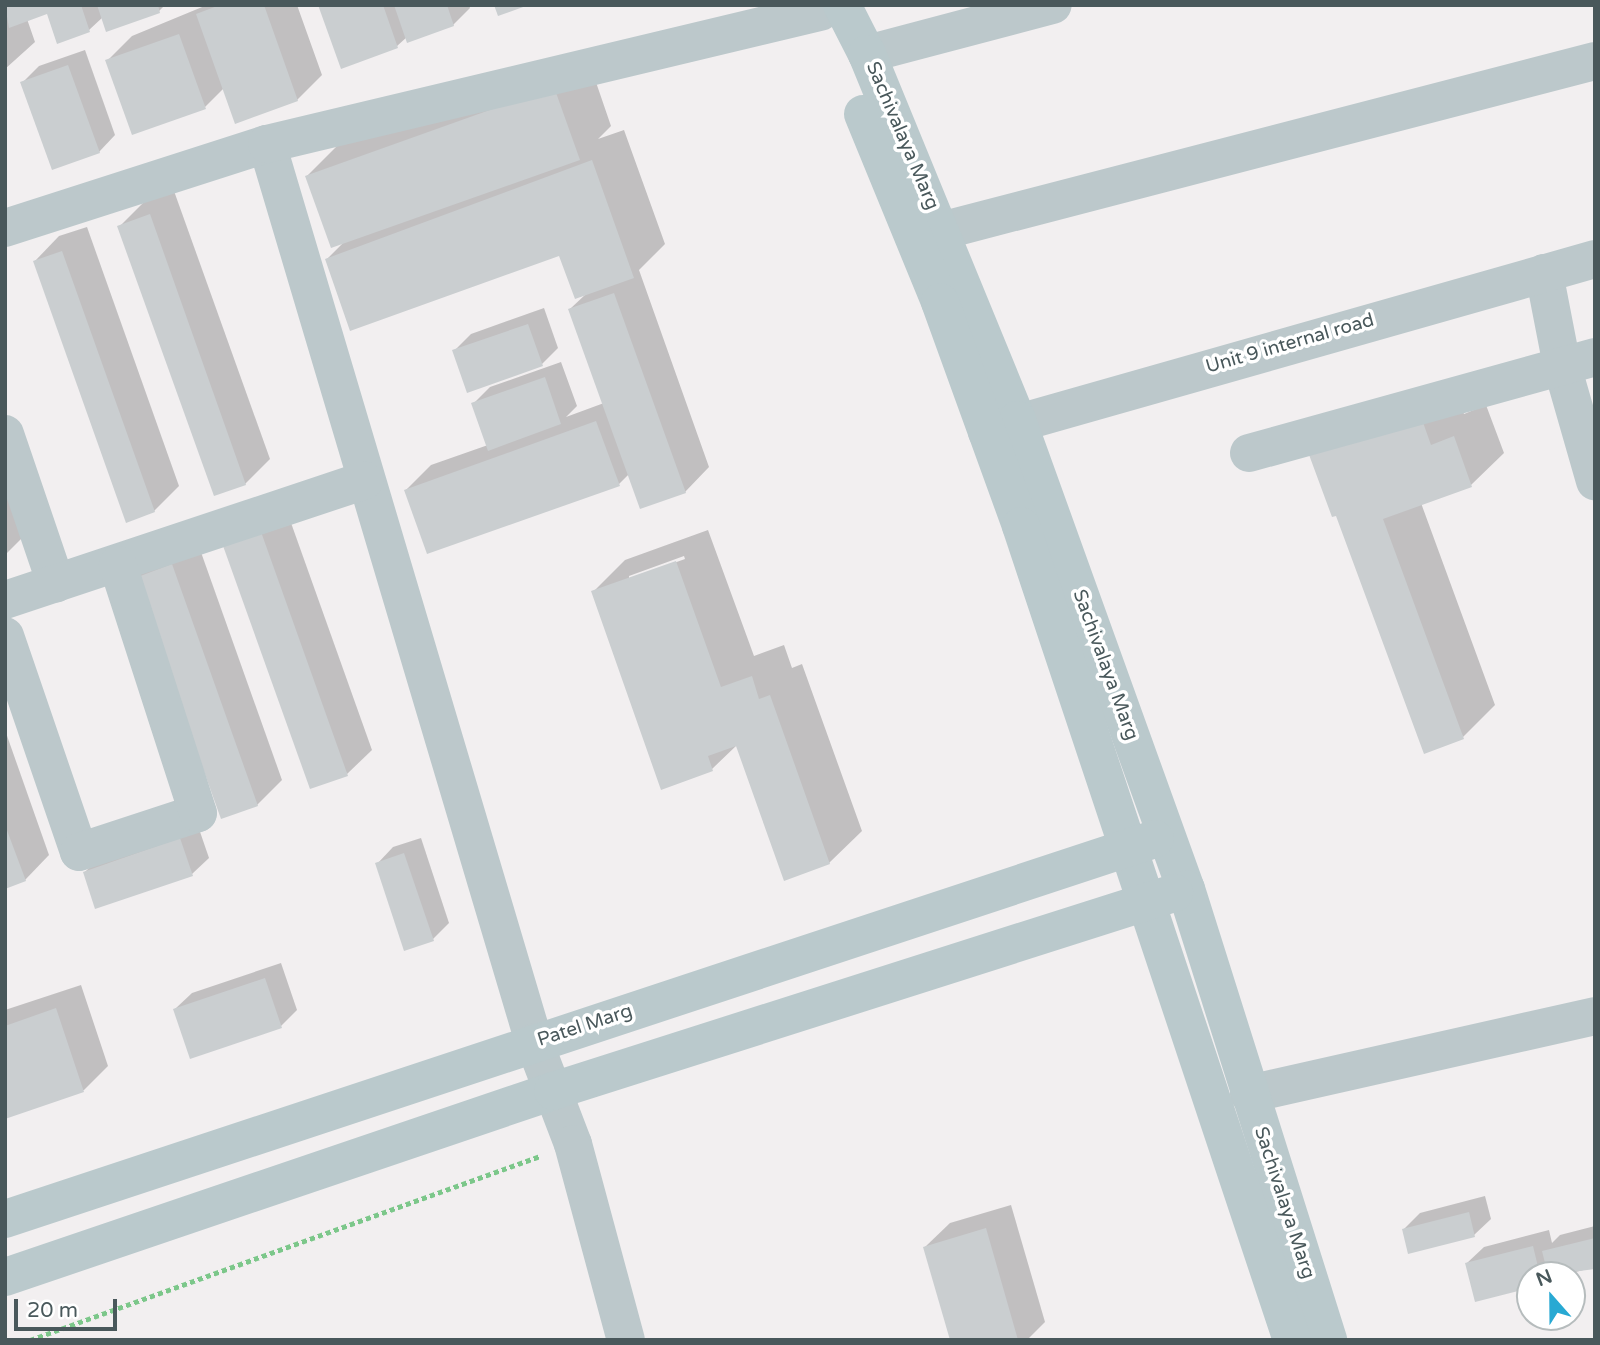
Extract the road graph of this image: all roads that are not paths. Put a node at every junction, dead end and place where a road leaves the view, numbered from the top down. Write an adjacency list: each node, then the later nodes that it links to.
1 (1053, 5): 3 (street)
2 (827, 7): 3 (main road, Sachivalaya Marg); 5 (street); 11 (main road, Sachivalaya Marg)
3 (867, 54): 7 (main road, Sachivalaya Marg)
4 (1595, 61): 7 (street)
5 (267, 144): 6 (street); 14 (street)
6 (5, 228)
7 (941, 231): 11 (main road, Sachivalaya Marg)
8 (1595, 260): 9 (street, Unit 9 internal road)
9 (1544, 274): 10 (street); 11 (street, Unit 9 internal road)
10 (1578, 362): 13 (street); 15 (street)
11 (1002, 426): 20 (main road, Sachivalaya Marg); 21 (main road, Sachivalaya Marg)
12 (5, 434): 17 (street)
13 (1250, 453)
14 (365, 480): 16 (street); 25 (street)
15 (1595, 481)
16 (118, 565): 17 (street); 19 (street)
17 (56, 584): 18 (street)
18 (5, 600)
19 (5, 636)
20 (1167, 835): 21 (main road, Patel Marg); 22 (main road, Sachivalaya Marg)
21 (1131, 846): 23 (main road, Sachivalaya Marg); 25 (main road, Patel Marg)
22 (1186, 889): 23 (main road); 27 (main road, Sachivalaya Marg)
23 (1148, 900): 26 (main road); 31 (main road, Sachivalaya Marg)
24 (1595, 1016): 27 (street)
25 (534, 1042): 26 (street); 28 (main road, Patel Marg)
26 (553, 1091): 29 (main road); 30 (street)
27 (1249, 1094): 32 (main road, Sachivalaya Marg)
28 (5, 1219)
29 (5, 1277)
30 (626, 1340)
31 (1292, 1340)
32 (1328, 1340)

